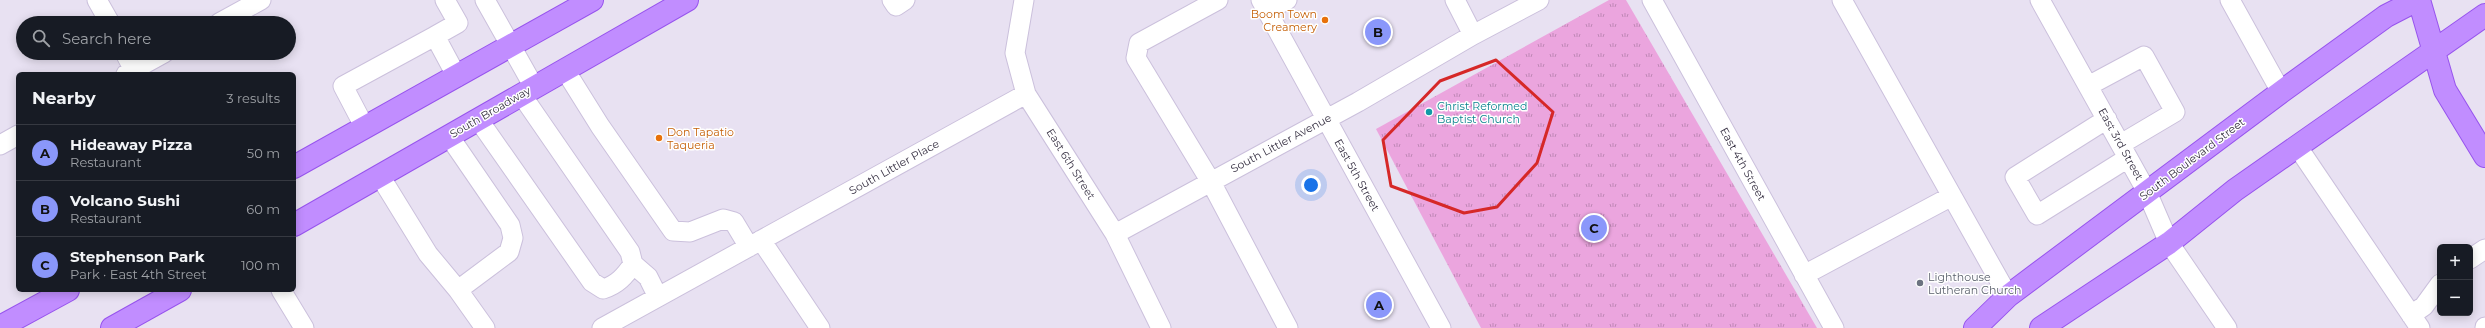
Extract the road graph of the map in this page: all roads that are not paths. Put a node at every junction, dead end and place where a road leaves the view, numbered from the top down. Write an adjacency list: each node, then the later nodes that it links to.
1 (97, 0): 21 (street)
2 (260, 0): 22 (street)
3 (445, 0): 24 (street)
4 (485, 0): 25 (street)
5 (592, 0): 25 (main road)
6 (687, 0): 29 (main road, South Broadway)
7 (892, 0): 8 (street)
8 (905, 0)
9 (1024, 0): 36 (street, East 6th Street)
10 (1218, 0): 49 (street)
11 (1287, 0): 19 (street)
12 (1455, 0): 23 (street)
13 (1539, 0): 23 (street, South Littler Avenue)
14 (1652, 0): 59 (street, East 4th Street)
15 (2040, 0): 33 (street, East 3rd Street)
16 (2230, 0): 35 (street)
17 (2418, 0): 26 (main road); 35 (main road, South Boulevard Street)
18 (1850, 3): 51 (street)
19 (1264, 5): 37 (street, East 5th Street)
20 (2485, 15): 26 (main road)
21 (106, 16)
22 (231, 16)
23 (1474, 35): 37 (street, South Littler Avenue)
24 (435, 36): 32 (street); 40 (street)
25 (510, 47): 32 (main road); 34 (street)
26 (2433, 49): 44 (main road); 46 (main road)
27 (127, 60): 30 (street)
28 (153, 60): 31 (street)
29 (564, 70): 34 (main road, South Broadway); 55 (street)
30 (132, 72)
31 (134, 72)
32 (457, 77): 40 (main road)
33 (2088, 86): 38 (street, East 3rd Street); 45 (street)
34 (528, 91): 39 (main road, South Broadway); 58 (street)
35 (2281, 92): 50 (main road, South Boulevard Street)
36 (1026, 94): 53 (street, East 6th Street); 55 (street, South Littler Place)
37 (1326, 119): 49 (street, South Littler Avenue); 76 (street, East 5th Street)
38 (2107, 119): 45 (street, East 3rd Street); 45 (street)
39 (478, 120): 42 (main road, South Broadway); 58 (street)
40 (365, 128): 47 (main road)
41 (16, 136): 43 (street)
42 (449, 136): 48 (main road, South Broadway); 61 (street)
43 (0, 145)
44 (2297, 146): 54 (main road); 67 (street)
45 (2124, 151): 50 (street, East 3rd Street)
46 (2485, 156)
47 (296, 166)
48 (380, 176): 52 (main road, South Broadway); 61 (street)
49 (1211, 182): 53 (street, South Littler Avenue); 75 (street)
50 (2147, 192): 54 (street, East 3rd Street); 65 (main road, South Boulevard Street)
51 (1952, 196): 59 (street); 65 (street)
52 (296, 224)
53 (1115, 234): 74 (street)
54 (2169, 243): 79 (main road); 80 (street, East 3rd Street)
55 (755, 244): 66 (street, South Littler Place); 73 (street)
56 (2485, 249): 57 (street)
57 (2473, 257)
58 (633, 264): 66 (street)
59 (1804, 275): 77 (street, East 4th Street)
60 (2437, 288): 67 (street)
61 (458, 290): 71 (street)
62 (64, 292): 69 (main road)
63 (177, 292): 68 (main road)
64 (282, 292): 70 (street)
65 (2008, 296): 78 (main road, South Boulevard Street)
66 (658, 297): 72 (street, South Littler Place)
67 (2416, 322)
68 (123, 325)
69 (0, 327)
70 (304, 328)
71 (486, 328)
72 (602, 328)
73 (820, 328)
74 (1161, 328)
75 (1288, 328)
76 (1441, 328)
77 (1834, 328)
78 (1975, 328)
79 (2041, 328)
80 (2227, 328)

